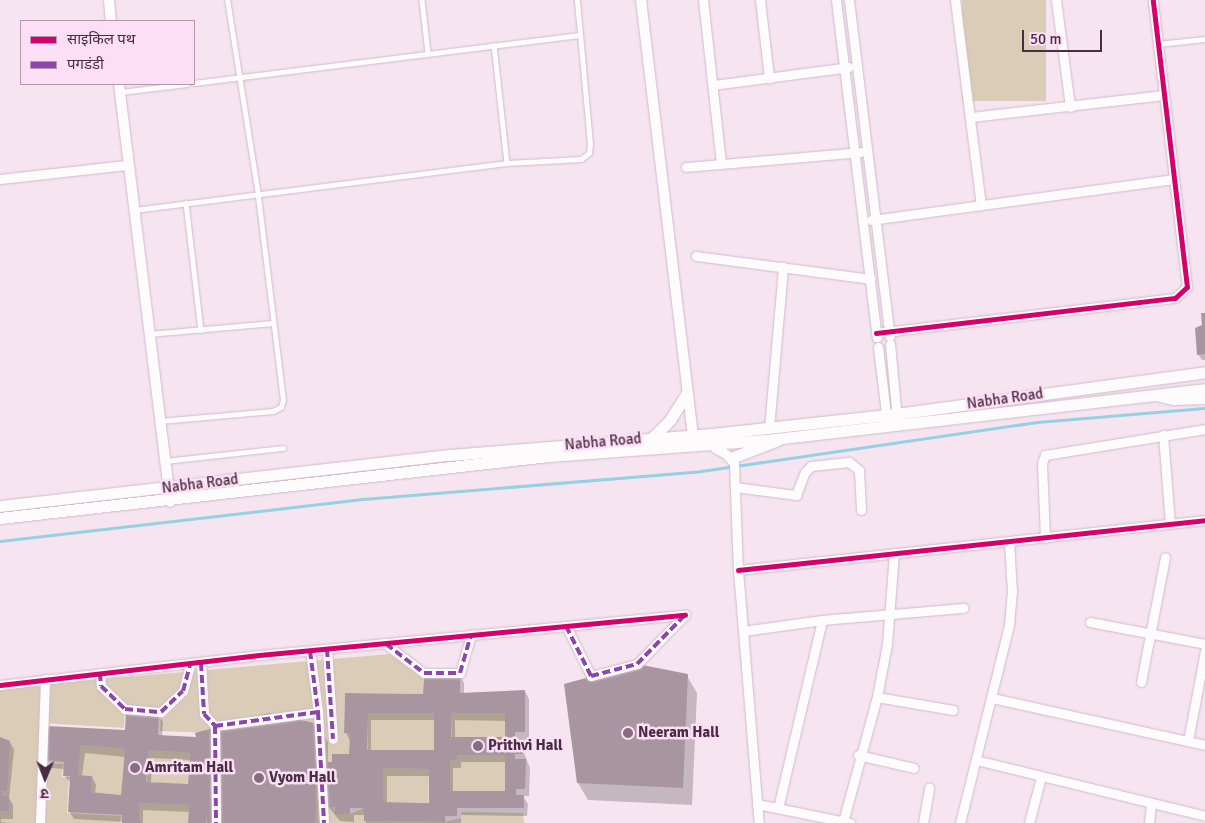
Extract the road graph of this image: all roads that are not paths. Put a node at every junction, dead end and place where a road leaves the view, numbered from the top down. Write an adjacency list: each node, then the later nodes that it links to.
1 (109, 0): 13 (street)
2 (227, 0): 21 (lane)
3 (422, 0): 18 (lane)
4 (577, 0): 14 (lane)
5 (641, 0): 54 (street)
6 (702, 0): 25 (street)
7 (760, 0): 22 (street)
8 (836, 0): 20 (street)
9 (849, 0): 19 (street)
10 (955, 0): 29 (street)
11 (1056, 0): 28 (street)
12 (1153, 0): 16 (street)
13 (111, 20)
14 (579, 35): 17 (lane); 32 (lane)
15 (1205, 39): 16 (lane)
16 (1158, 44): 27 (street)
17 (494, 45): 18 (lane); 32 (lane)
18 (428, 53): 21 (lane)
19 (857, 66): 20 (street); 30 (street)
20 (844, 68): 22 (street); 31 (street)
21 (238, 77): 23 (lane); 38 (lane)
22 (769, 78): 25 (street)
23 (195, 83)
24 (170, 85): 26 (lane)
25 (713, 85): 33 (street)
26 (119, 88): 34 (street)
27 (1164, 95): 28 (street); 37 (street)
28 (1070, 107): 29 (street)
29 (971, 117): 40 (street)
30 (868, 151): 31 (street); 42 (street)
31 (854, 152): 33 (street); 43 (street)
32 (507, 163): 38 (lane)
33 (721, 164): 35 (street)
34 (126, 165): 36 (street); 41 (street)
35 (686, 167)
36 (0, 179)
37 (1173, 180): 40 (street); 50 (street)
38 (258, 195): 39 (lane); 47 (lane)
39 (186, 203): 41 (lane); 48 (lane)
40 (981, 205): 42 (street)
41 (132, 210): 49 (street)
42 (876, 219): 43 (street); 50 (street)
43 (863, 222): 46 (street)
44 (696, 256): 45 (street)
45 (783, 267): 46 (street); 59 (street)
46 (870, 279): 51 (street)
47 (273, 323): 48 (lane); 58 (lane)
48 (201, 330): 49 (lane)
49 (148, 334): 58 (street)
50 (890, 337): 51 (street); 57 (street)
51 (877, 339): 57 (street)
52 (1205, 372): 57 (main road, Nabha Road)
53 (1205, 389): 55 (main road, Nabha Road)
54 (687, 394): 62 (main road); 65 (street)
55 (1152, 394): 56 (street); 57 (main road, Nabha Road)
56 (1205, 399)
57 (892, 419): 59 (main road, Nabha Road); 63 (main road, Nabha Road)
58 (158, 421): 68 (street)
59 (769, 428): 64 (main road, Nabha Road)
60 (1205, 429): 61 (street)
61 (1164, 434): 77 (street); 78 (street)
62 (652, 438): 65 (main road, Nabha Road); 67 (main road, Nabha Road)
63 (781, 438): 64 (main road, Nabha Road); 69 (main road)
64 (713, 439): 65 (main road, Nabha Road); 69 (street)
65 (694, 440): 67 (main road, Nabha Road)
66 (283, 448): 68 (lane)
67 (478, 459): 71 (main road, Nabha Road); 72 (main road, Nabha Road)
68 (163, 461): 71 (street)
69 (733, 463): 70 (street)
70 (735, 487): 74 (street); 82 (street)
71 (167, 488): 72 (street); 73 (main road, Nabha Road)
72 (170, 502): 75 (main road, Nabha Road)
73 (0, 506)
74 (862, 510)
75 (0, 518)
76 (1205, 520): 77 (street)
77 (1170, 524): 78 (street)
78 (1045, 538): 79 (street)
79 (1009, 542): 80 (street); 103 (street)
80 (894, 553): 82 (street); 84 (street)
81 (1165, 557): 89 (street)
82 (738, 570): 88 (street)
83 (964, 608): 84 (street)
84 (890, 614): 85 (street); 102 (street)
85 (822, 620): 88 (street); 117 (street)
86 (1090, 622): 89 (street)
87 (566, 626): 87 (street); 90 (street)
88 (743, 631): 115 (street)
89 (1150, 633): 92 (street); 100 (street)
90 (471, 634): 91 (street); 91 (street)
91 (384, 642): 93 (street)
92 (1205, 644)
93 (327, 649): 94 (street); 107 (street)
94 (310, 651): 96 (street); 105 (street)
95 (1205, 651): 108 (street)
96 (201, 663): 97 (street); 106 (street)
97 (190, 664): 98 (street); 98 (street)
98 (100, 673): 99 (street)
99 (45, 679): 101 (street); 120 (street)
100 (1141, 682)
101 (0, 685)
102 (876, 697): 104 (street); 110 (street)
103 (992, 698): 108 (street); 111 (street)
104 (953, 710)
105 (318, 712): 106 (street); 122 (street)
106 (215, 726): 121 (street)
107 (333, 739)
108 (1188, 741): 109 (street)
109 (1205, 745)
110 (858, 755): 112 (street); 119 (street)
111 (976, 760): 113 (street); 125 (street)
112 (914, 768)
113 (1041, 777): 116 (street); 126 (street)
114 (929, 788): 124 (street)
115 (757, 804): 117 (street); 123 (street)
116 (1152, 805): 118 (street); 127 (street)
117 (778, 808): 119 (street)
118 (1205, 816)
119 (846, 822)
120 (40, 823)
121 (216, 823)
122 (324, 823)
123 (759, 823)
124 (923, 823)
125 (960, 823)
126 (1029, 823)
127 (1149, 823)

